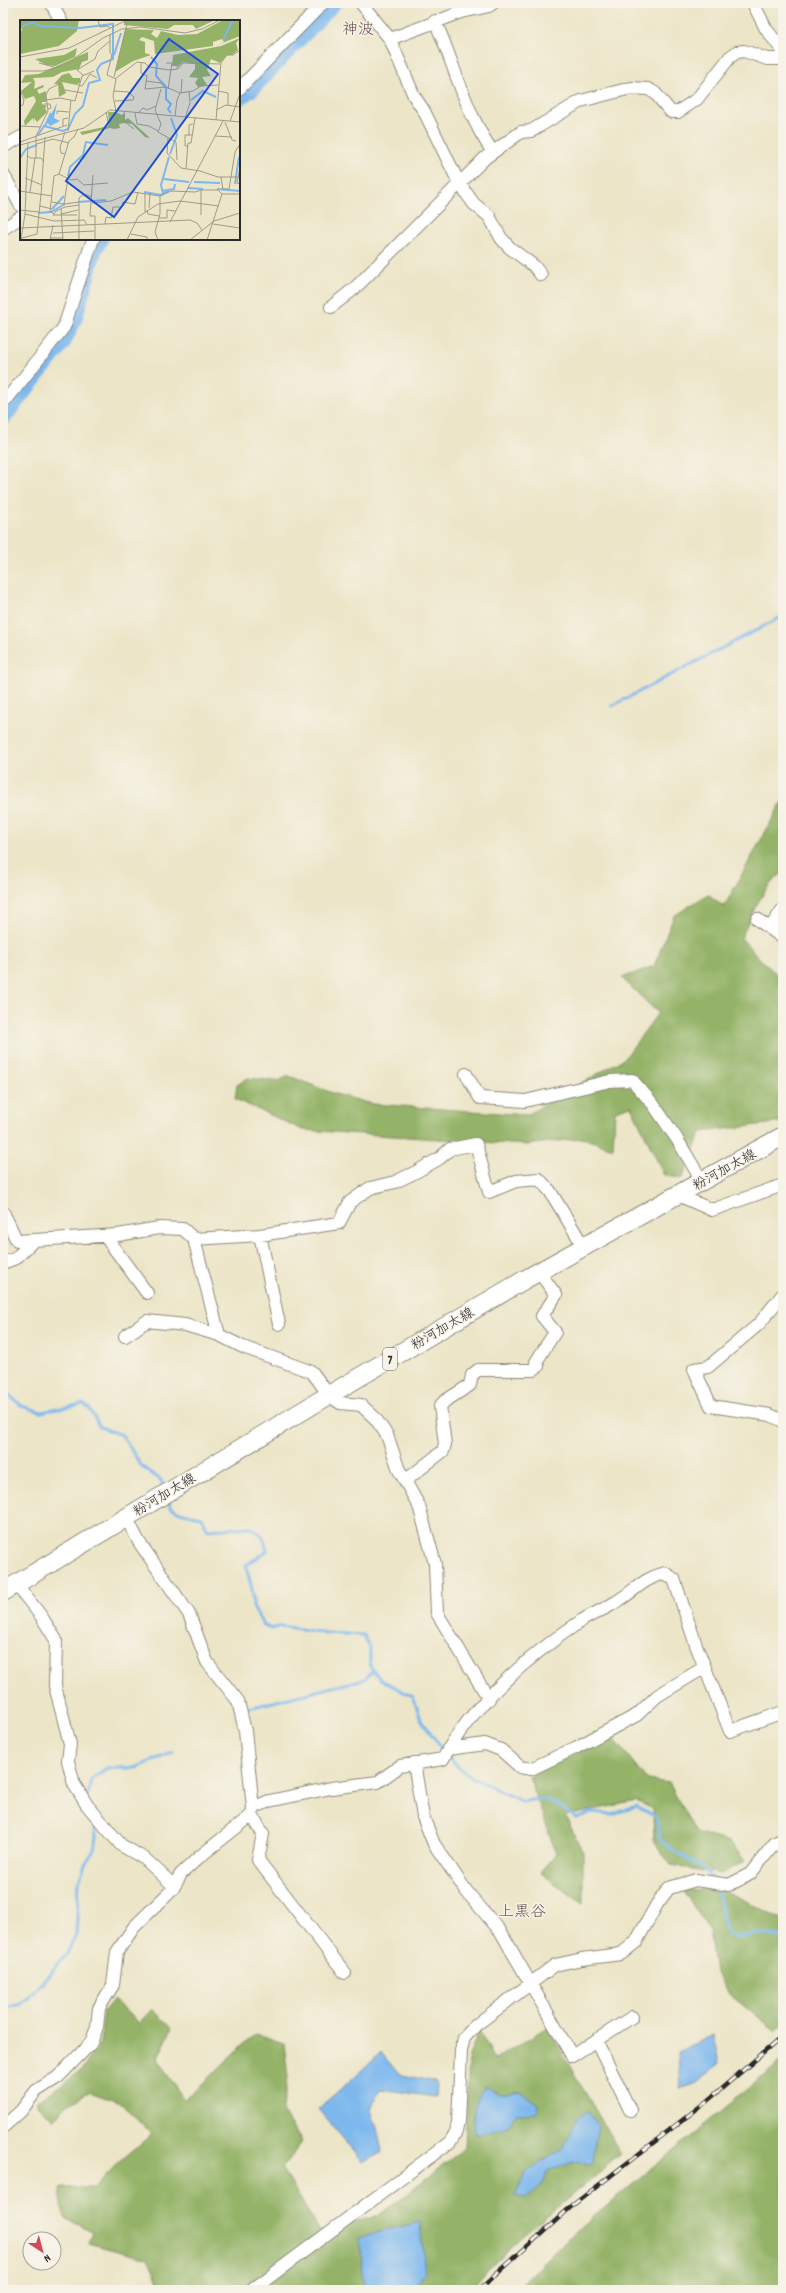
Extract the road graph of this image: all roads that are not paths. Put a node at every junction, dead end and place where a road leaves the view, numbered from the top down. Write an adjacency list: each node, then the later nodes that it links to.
1 (51, 3): 6 (street)
2 (323, 3): 11 (street)
3 (361, 3): 8 (street)
4 (493, 3): 7 (street)
5 (754, 3): 9 (street)
6 (60, 20)
7 (435, 21): 8 (street); 14 (street)
8 (390, 39): 16 (street)
9 (783, 52)
10 (783, 59): 14 (street)
11 (240, 88)
12 (20, 138): 13 (street)
13 (3, 147)
14 (493, 152): 16 (street)
15 (3, 174): 17 (street)
16 (459, 183): 21 (street); 22 (street)
17 (20, 204)
18 (20, 218): 19 (street)
19 (3, 229)
20 (93, 240): 23 (street)
21 (541, 275)
22 (331, 307)
23 (3, 404)
24 (783, 909): 26 (street)
25 (758, 919): 26 (street)
26 (770, 928): 27 (street)
27 (783, 938)
28 (466, 1074): 30 (street)
29 (783, 1136): 30 (main road, 粉河加太線 / 7)
30 (702, 1181): 32 (main road, 粉河加太線 / 7)
31 (783, 1185): 32 (street)
32 (678, 1195): 38 (main road, 粉河加太線 / 7)
33 (3, 1212): 37 (street)
34 (260, 1235): 36 (street); 38 (street); 43 (street)
35 (105, 1236): 36 (street); 37 (street); 41 (street)
36 (194, 1239): 44 (street)
37 (34, 1240): 39 (street)
38 (584, 1247): 40 (main road, 粉河加太線 / 7)
39 (3, 1263)
40 (539, 1272): 46 (main road, 粉河加太線 / 7); 48 (street)
41 (147, 1293)
42 (783, 1294): 47 (street)
43 (279, 1324)
44 (219, 1334): 45 (street); 46 (street)
45 (125, 1336)
46 (329, 1395): 48 (street); 49 (main road, 粉河加太線 / 7)
47 (783, 1421)
48 (405, 1481): 52 (street)
49 (126, 1517): 50 (main road, 粉河加太線 / 7); 56 (street)
50 (10, 1588): 58 (street)
51 (705, 1667): 52 (street); 53 (street); 54 (street)
52 (489, 1699): 54 (street)
53 (783, 1712)
54 (448, 1749): 55 (street)
55 (414, 1763): 56 (street); 60 (street)
56 (253, 1811): 58 (street); 59 (street)
57 (783, 1839): 60 (street)
58 (174, 1886): 64 (street)
59 (345, 1973)
60 (530, 1982): 62 (street); 65 (street)
61 (632, 2017): 62 (street)
62 (596, 2040): 63 (street)
63 (630, 2110)
64 (3, 2127)
65 (252, 2290)

